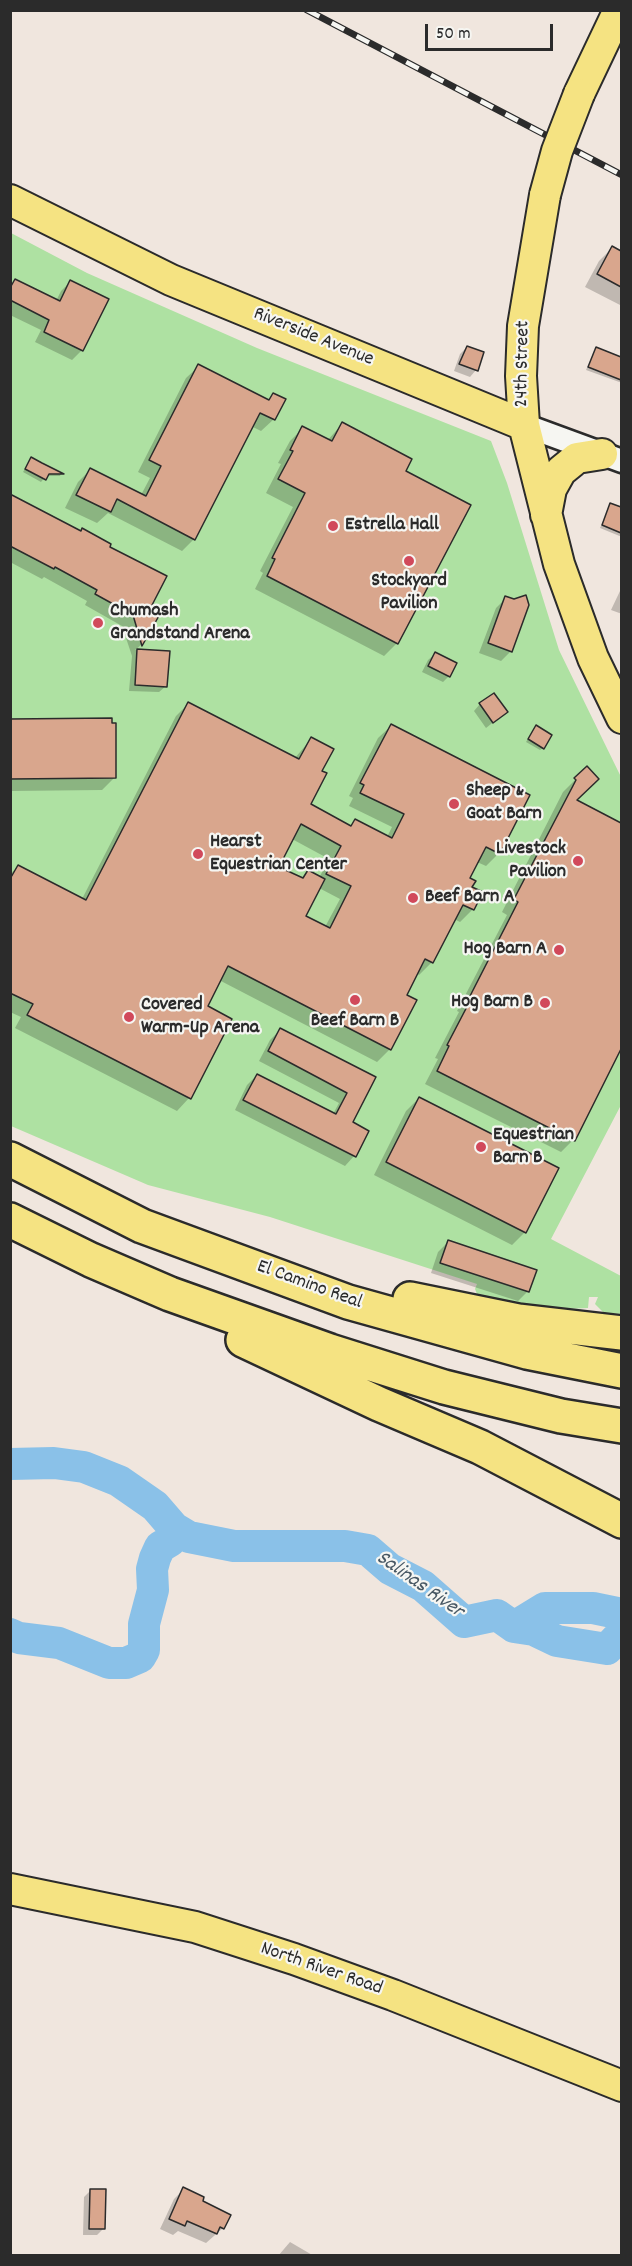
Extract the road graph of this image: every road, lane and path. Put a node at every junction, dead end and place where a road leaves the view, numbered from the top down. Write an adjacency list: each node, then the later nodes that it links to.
1 (619, 10): 3 (main road, 24th Street, bridge)
2 (10, 200): 3 (main road, Riverside Avenue)
3 (524, 425): 4 (street, Riverside Avenue); 5 (main road, 24th Street)
4 (612, 458): 5 (main road)
5 (546, 515): 6 (main road, 24th Street)
6 (621, 718)
7 (10, 1159): 9 (highway, El Camino Real)
8 (10, 1220): 10 (highway)
9 (142, 1226): 11 (highway); 12 (highway, El Camino Real)
10 (91, 1260): 13 (highway); 14 (highway)
11 (621, 1333)
12 (621, 1371)
13 (621, 1426)
14 (621, 1521)
15 (10, 1889): 16 (main road, North River Road)
16 (621, 2086)

